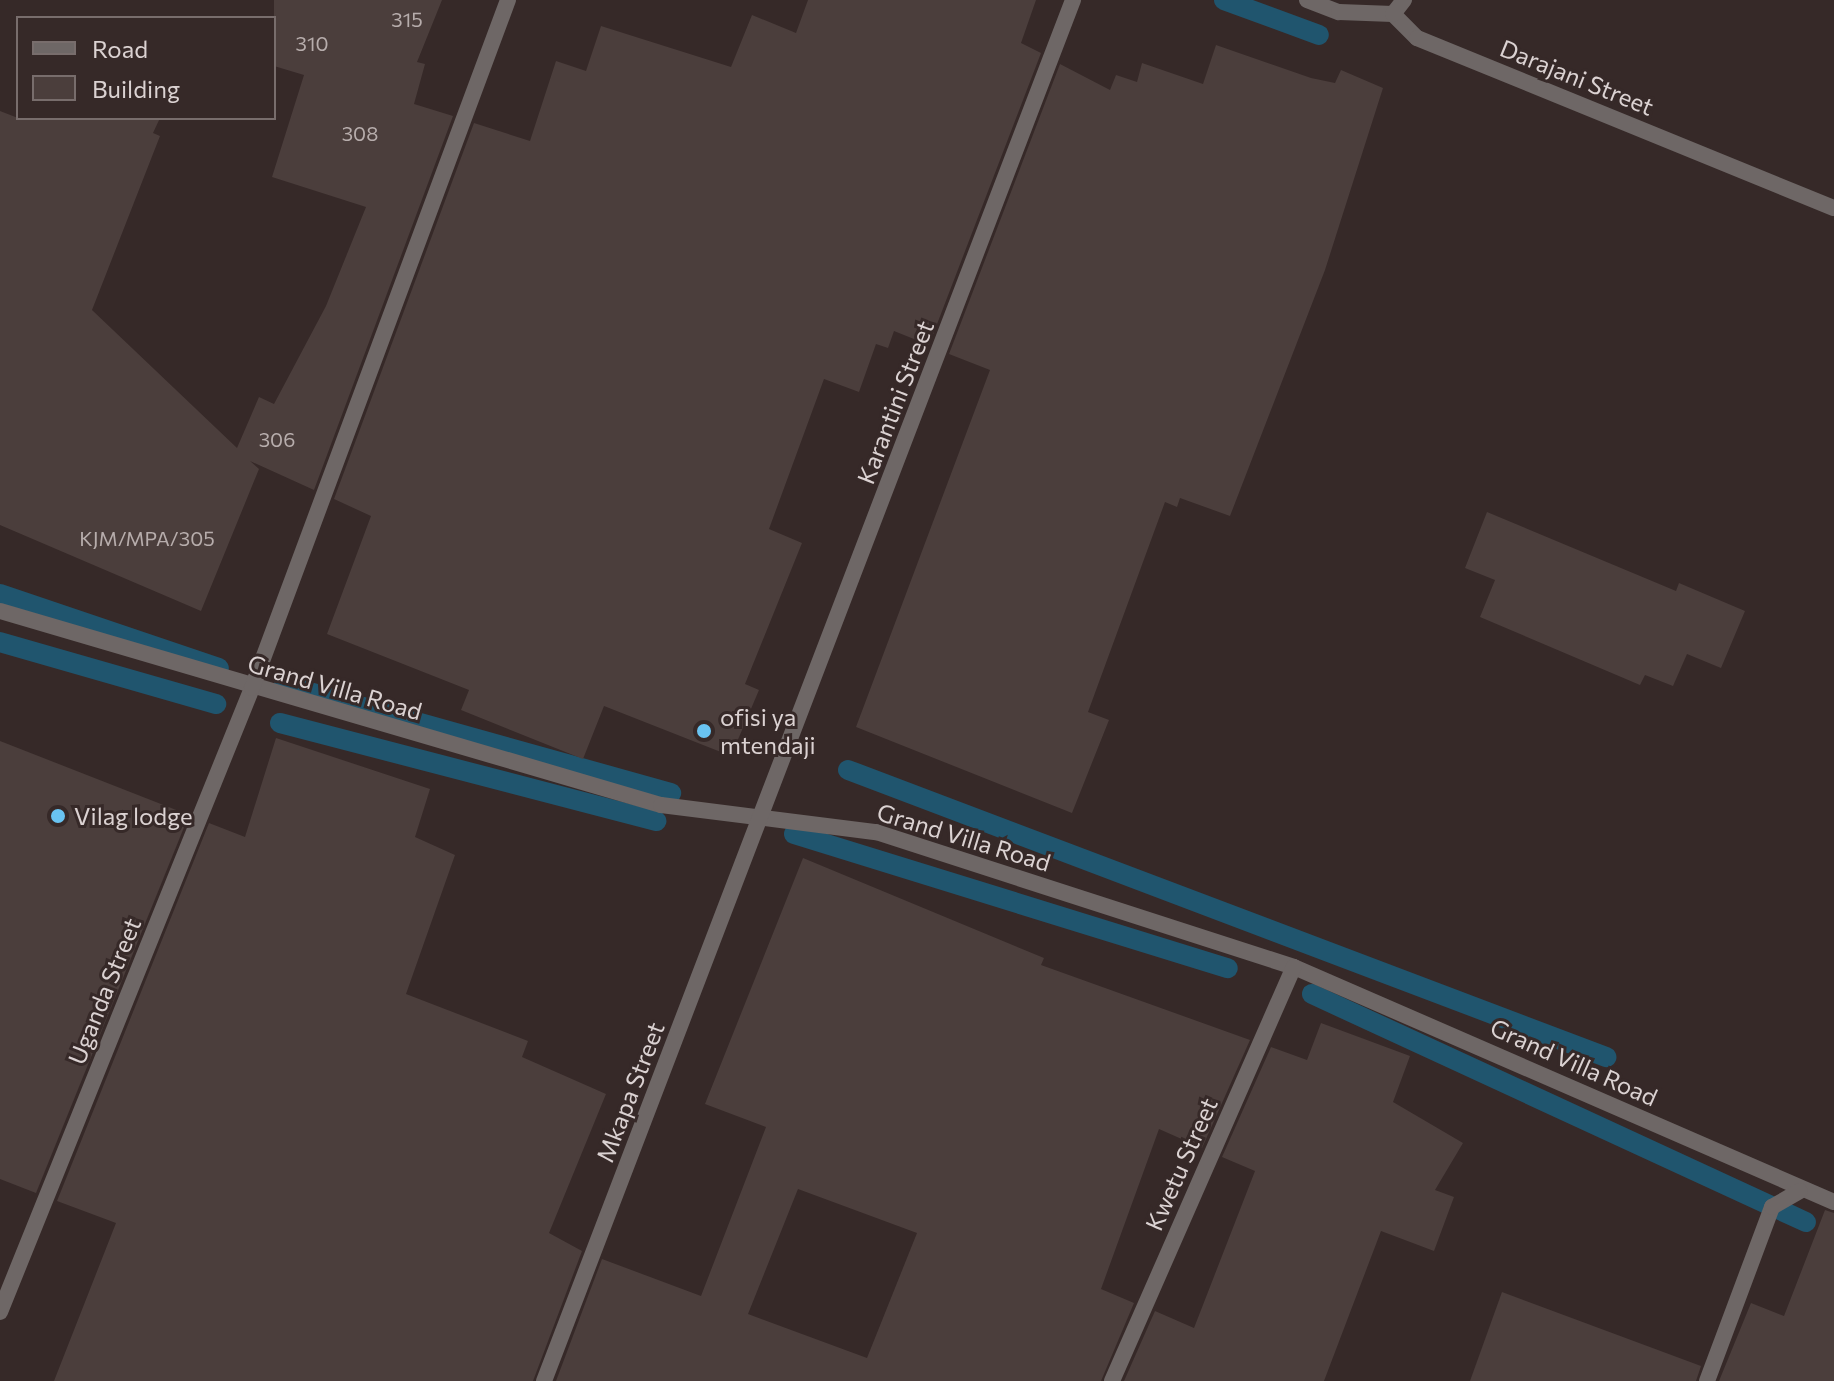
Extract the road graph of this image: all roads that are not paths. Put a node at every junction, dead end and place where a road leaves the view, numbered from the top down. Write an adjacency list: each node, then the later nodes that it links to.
1 (508, 0): 7 (street, Uganda Street)
2 (1073, 0): 8 (street, Karantini Street)
3 (1307, 0): 4 (street, Darajani Street)
4 (1398, 7): 5 (street, Darajani Street)
5 (1834, 208)
6 (0, 611): 7 (street, Grand Villa Road)
7 (252, 688): 8 (street, Grand Villa Road); 12 (street, Uganda Street)
8 (760, 820): 9 (street, Grand Villa Road); 13 (street, Mkapa Street)
9 (1294, 967): 10 (street, Grand Villa Road); 14 (street, Kwetu Street)
10 (1800, 1191): 11 (street, Grand Villa Road); 15 (street)
11 (1834, 1202)
12 (0, 1312)
13 (544, 1381)
14 (1112, 1381)
15 (1707, 1381)

